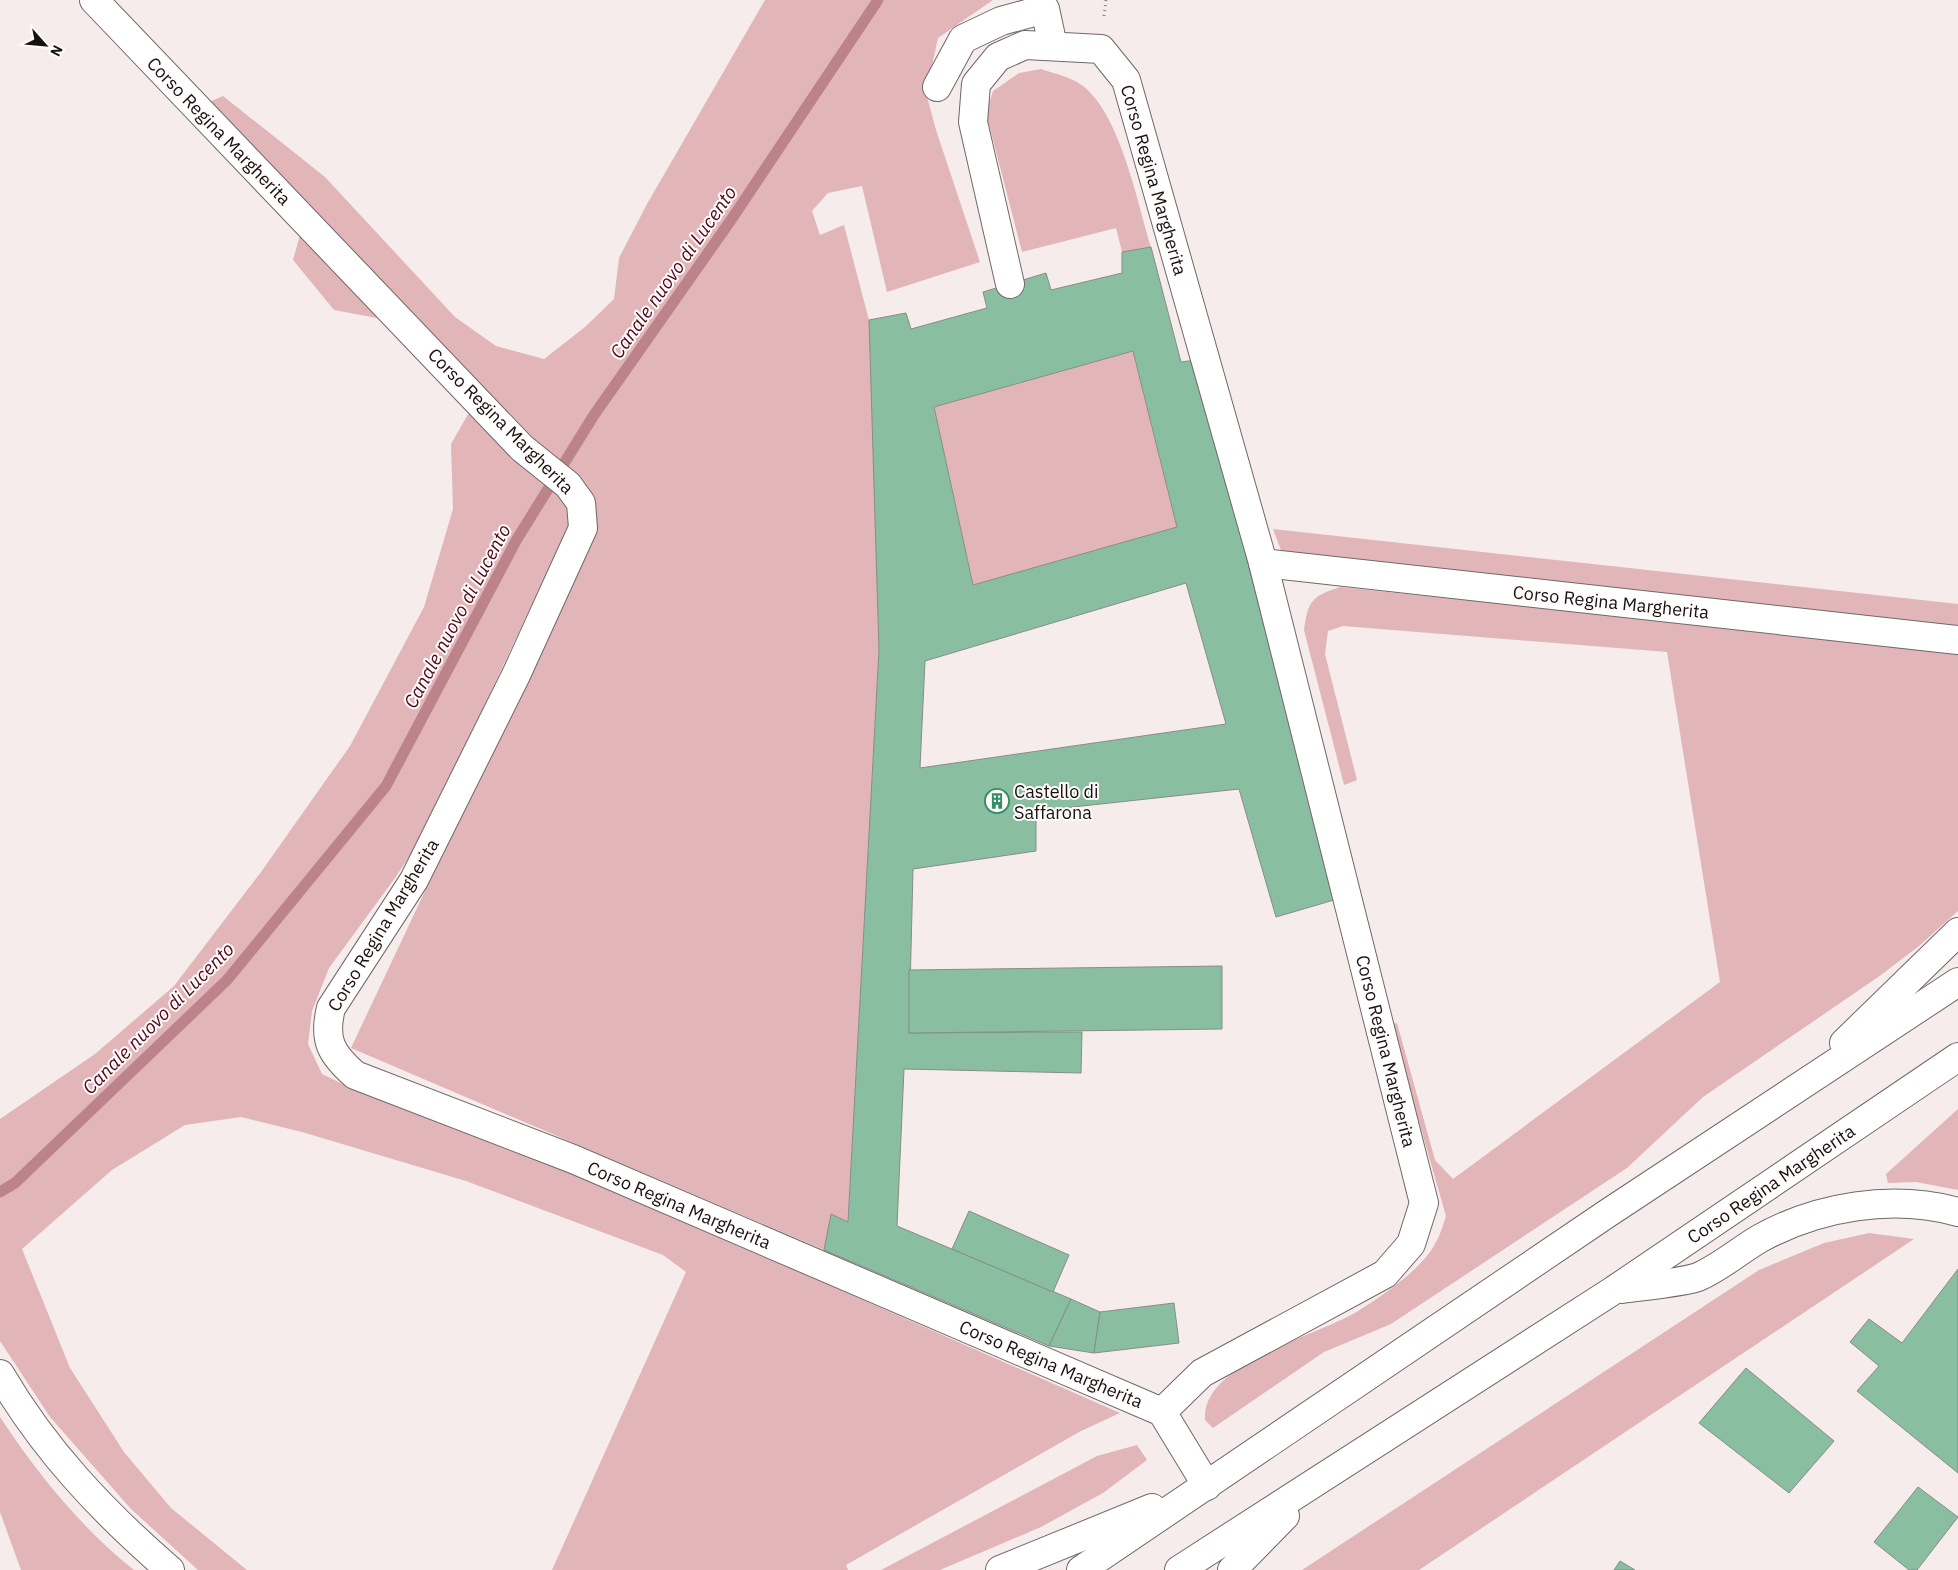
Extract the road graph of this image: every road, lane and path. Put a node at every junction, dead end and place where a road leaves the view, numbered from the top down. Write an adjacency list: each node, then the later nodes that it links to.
1 (94, 0): 14 (street, Corso Regina Margherita)
2 (1053, 46): 3 (street); 4 (street, Corso Regina Margherita); 5 (street, Corso Regina Margherita)
3 (937, 87)
4 (1010, 284)
5 (1263, 563): 6 (street, Corso Regina Margherita); 14 (street, Corso Regina Margherita)
6 (1958, 640)
7 (1958, 932): 10 (street)
8 (1958, 982): 10 (street)
9 (1958, 1057): 12 (street, Corso Regina Margherita)
10 (1792, 1093): 16 (street)
11 (1958, 1212): 12 (street)
12 (1614, 1290): 15 (street, Corso Regina Margherita)
13 (0, 1374): 17 (street)
14 (1162, 1412): 16 (street, Corso Regina Margherita)
15 (1318, 1482): 20 (street, Corso Regina Margherita); 21 (street)
16 (1207, 1486): 18 (street); 19 (street)
17 (170, 1570)
18 (1000, 1570)
19 (1080, 1570)
20 (1179, 1570)
21 (1232, 1570)

